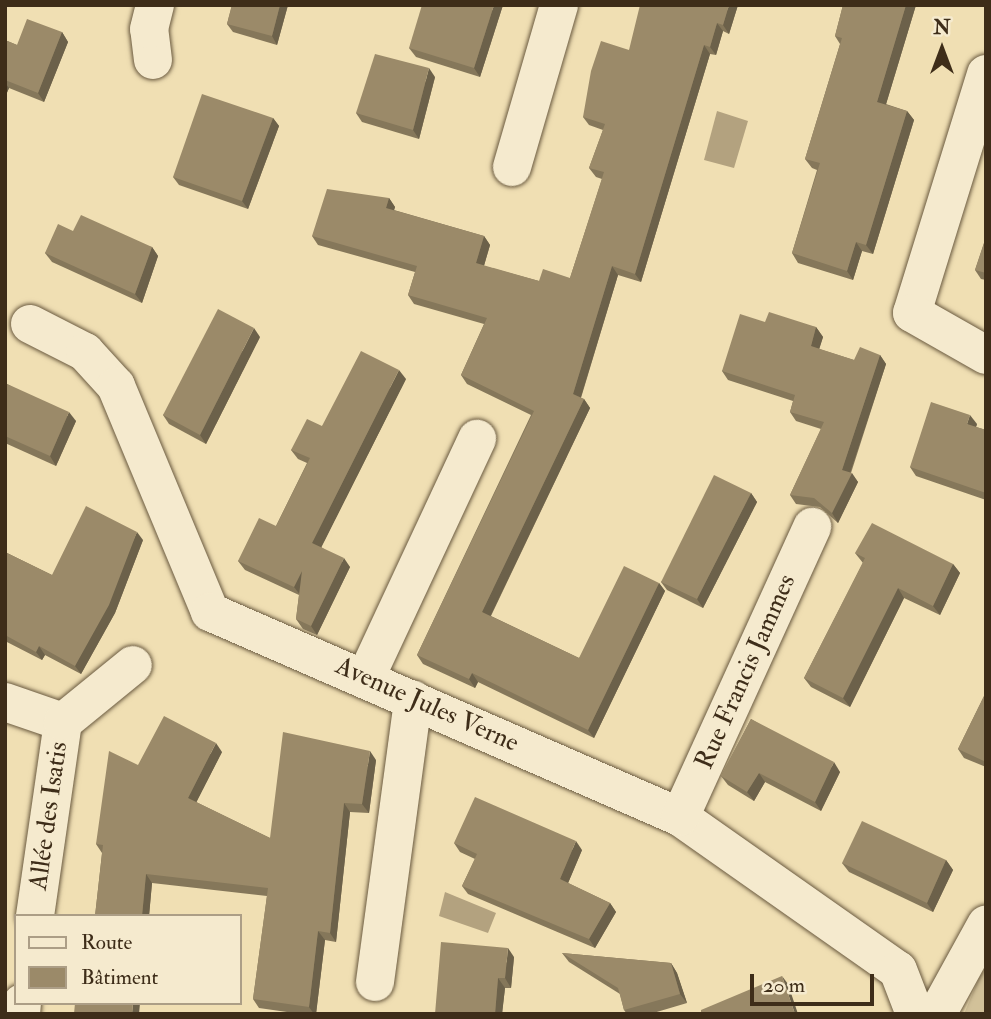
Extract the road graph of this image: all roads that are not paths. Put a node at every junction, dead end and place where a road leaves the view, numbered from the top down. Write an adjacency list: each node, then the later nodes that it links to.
1 (155, 5): 3 (street)
2 (559, 5): 5 (street)
3 (153, 60)
4 (986, 74): 7 (street)
5 (512, 167)
6 (30, 324): 11 (street, Avenue Jules Verne)
7 (986, 355)
8 (477, 439): 11 (street)
9 (812, 527): 15 (street, Rue Francis Jammes)
10 (133, 664): 14 (street, Allée des Isatis)
11 (366, 677): 12 (street, Avenue Jules Verne)
12 (413, 700): 15 (street, Avenue Jules Verne); 18 (street)
13 (5, 702): 14 (street)
14 (63, 722): 16 (street, Allée des Isatis)
15 (680, 817): 19 (street, Avenue Jules Verne)
16 (35, 914)
17 (986, 925): 20 (street)
18 (374, 982)
19 (915, 1014)
20 (936, 1014)

